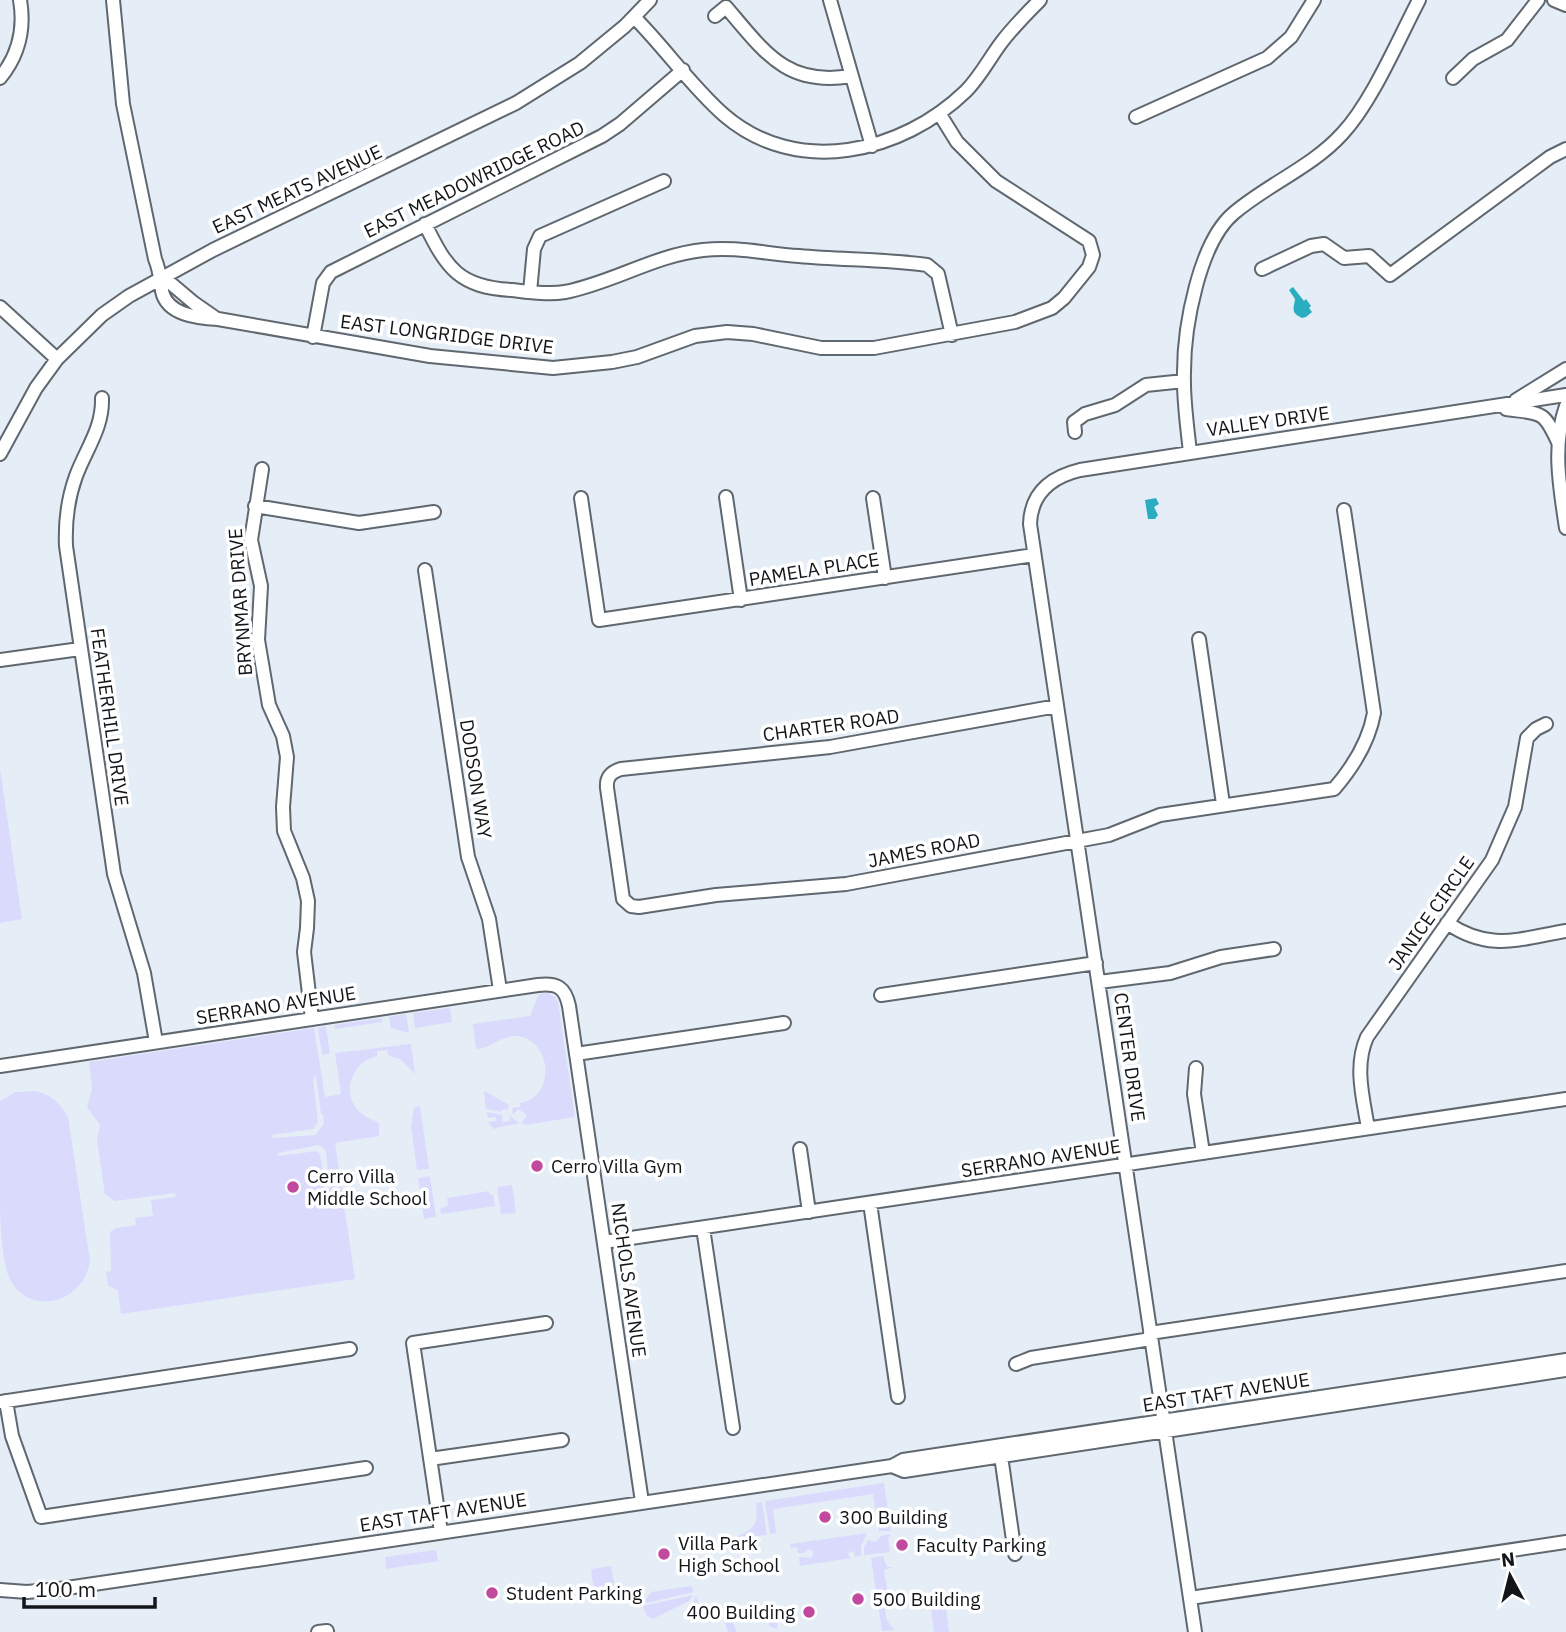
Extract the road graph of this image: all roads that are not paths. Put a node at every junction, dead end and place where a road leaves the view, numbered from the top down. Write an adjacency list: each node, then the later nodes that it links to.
1 (20, 0): 15 (street)
2 (113, 0): 24 (street, EAST LONGRIDGE DRIVE)
3 (650, 0): 12 (street, EAST MEATS AVENUE)
4 (830, 0): 14 (street)
5 (1040, 0): 17 (street)
6 (1314, 0): 18 (street)
7 (1419, 0): 31 (street)
8 (1538, 0): 16 (street)
9 (1554, 0): 10 (street)
10 (1566, 5)
11 (715, 16): 14 (street)
12 (634, 17): 13 (street); 24 (street, EAST MEATS AVENUE)
13 (683, 70): 19 (street); 22 (street, EAST MEADOWRIDGE ROAD)
14 (851, 76): 19 (street)
15 (0, 78)
16 (1453, 78)
17 (939, 113): 19 (street); 27 (street, EAST LONGRIDGE DRIVE)
18 (1136, 117)
19 (872, 146)
20 (1566, 149): 23 (street)
21 (664, 181): 25 (street)
22 (425, 224): 25 (street); 28 (street, EAST MEADOWRIDGE ROAD)
23 (1262, 269)
24 (162, 276): 28 (street, EAST LONGRIDGE DRIVE); 29 (street, EAST MEATS AVENUE)
25 (530, 292): 27 (street)
26 (0, 307): 29 (street)
27 (952, 335): 28 (street, EAST LONGRIDGE DRIVE)
28 (313, 337)
29 (57, 359): 39 (street, EAST MEATS AVENUE)
30 (1566, 369): 34 (street, VALLEY DRIVE)
31 (1184, 381): 36 (street); 38 (street)
32 (1566, 395): 34 (street, VALLEY DRIVE)
33 (102, 398): 54 (street, FEATHERHILL DRIVE)
34 (1501, 406): 37 (street); 38 (street, VALLEY DRIVE)
35 (1566, 406): 37 (street)
36 (1075, 432)
37 (1558, 443): 48 (street)
38 (1190, 452): 41 (street, VALLEY DRIVE)
39 (0, 454)
40 (262, 469): 45 (street, BRYNMAR DRIVE)
41 (1041, 491): 49 (street, CENTER DRIVE)
42 (726, 497): 52 (street)
43 (581, 498): 52 (street, PAMELA PLACE)
44 (873, 498): 51 (street)
45 (255, 506): 47 (street); 69 (street, BRYNMAR DRIVE)
46 (1344, 510): 58 (street, JAMES ROAD)
47 (434, 512)
48 (1566, 528)
49 (1034, 555): 51 (street, PAMELA PLACE); 56 (street, CENTER DRIVE)
50 (425, 570): 67 (street, DODSON WAY)
51 (885, 578): 52 (street, PAMELA PLACE)
52 (741, 600)
53 (1199, 639): 58 (street)
54 (80, 649): 55 (street); 71 (street, FEATHERHILL DRIVE)
55 (0, 660)
56 (1057, 706): 59 (street, CENTER DRIVE); 60 (street, CHARTER ROAD)
57 (1546, 724): 61 (street, JANICE CIRCLE)
58 (1223, 804): 59 (street, JAMES ROAD)
59 (1077, 841): 60 (street, JAMES ROAD); 64 (street, CENTER DRIVE)
60 (627, 904)
61 (1447, 923): 62 (street); 76 (street, JANICE CIRCLE)
62 (1566, 931)
63 (1274, 949): 65 (street)
64 (1096, 963): 65 (street, CENTER DRIVE); 68 (street)
65 (1099, 982): 79 (street, CENTER DRIVE)
66 (557, 985): 67 (street, SERRANO AVENUE); 72 (street, NICHOLS AVENUE)
67 (500, 990): 69 (street, SERRANO AVENUE)
68 (881, 995)
69 (312, 1019): 71 (street, SERRANO AVENUE)
70 (784, 1023): 72 (street)
71 (156, 1042): 73 (street, SERRANO AVENUE)
72 (576, 1054): 83 (street, NICHOLS AVENUE)
73 (0, 1066)
74 (1196, 1068): 78 (street)
75 (1566, 1099): 76 (street, SERRANO AVENUE)
76 (1368, 1128): 78 (street, SERRANO AVENUE)
77 (800, 1149): 81 (street)
78 (1203, 1153): 79 (street, SERRANO AVENUE)
79 (1126, 1164): 80 (street, SERRANO AVENUE); 86 (street, CENTER DRIVE)
80 (870, 1203): 81 (street, SERRANO AVENUE); 92 (street)
81 (809, 1212): 82 (street, SERRANO AVENUE)
82 (704, 1228): 83 (street, SERRANO AVENUE); 95 (street)
83 (604, 1242): 100 (street, NICHOLS AVENUE)
84 (1566, 1271): 86 (street)
85 (545, 1323): 98 (street)
86 (1151, 1336): 89 (street); 94 (street, CENTER DRIVE)
87 (350, 1349): 93 (street)
88 (1566, 1360): 91 (street, EAST TAFT AVENUE)
89 (1016, 1364)
90 (1566, 1370): 91 (street, EAST TAFT AVENUE)
91 (1487, 1377): 94 (street, EAST TAFT AVENUE)
92 (898, 1397)
93 (3, 1402): 99 (street)
94 (1165, 1426): 97 (street, EAST TAFT AVENUE); 105 (street, CENTER DRIVE)
95 (733, 1428)
96 (562, 1440): 98 (street)
97 (1001, 1451): 100 (street, EAST TAFT AVENUE); 103 (street)
98 (430, 1459): 101 (street)
99 (366, 1468)
100 (642, 1502): 101 (street, EAST TAFT AVENUE)
101 (441, 1532): 104 (street, EAST TAFT AVENUE)
102 (1566, 1542): 105 (street)
103 (1015, 1554)
104 (0, 1590)
105 (1190, 1598): 106 (street, CENTER DRIVE)
106 (1195, 1632)

